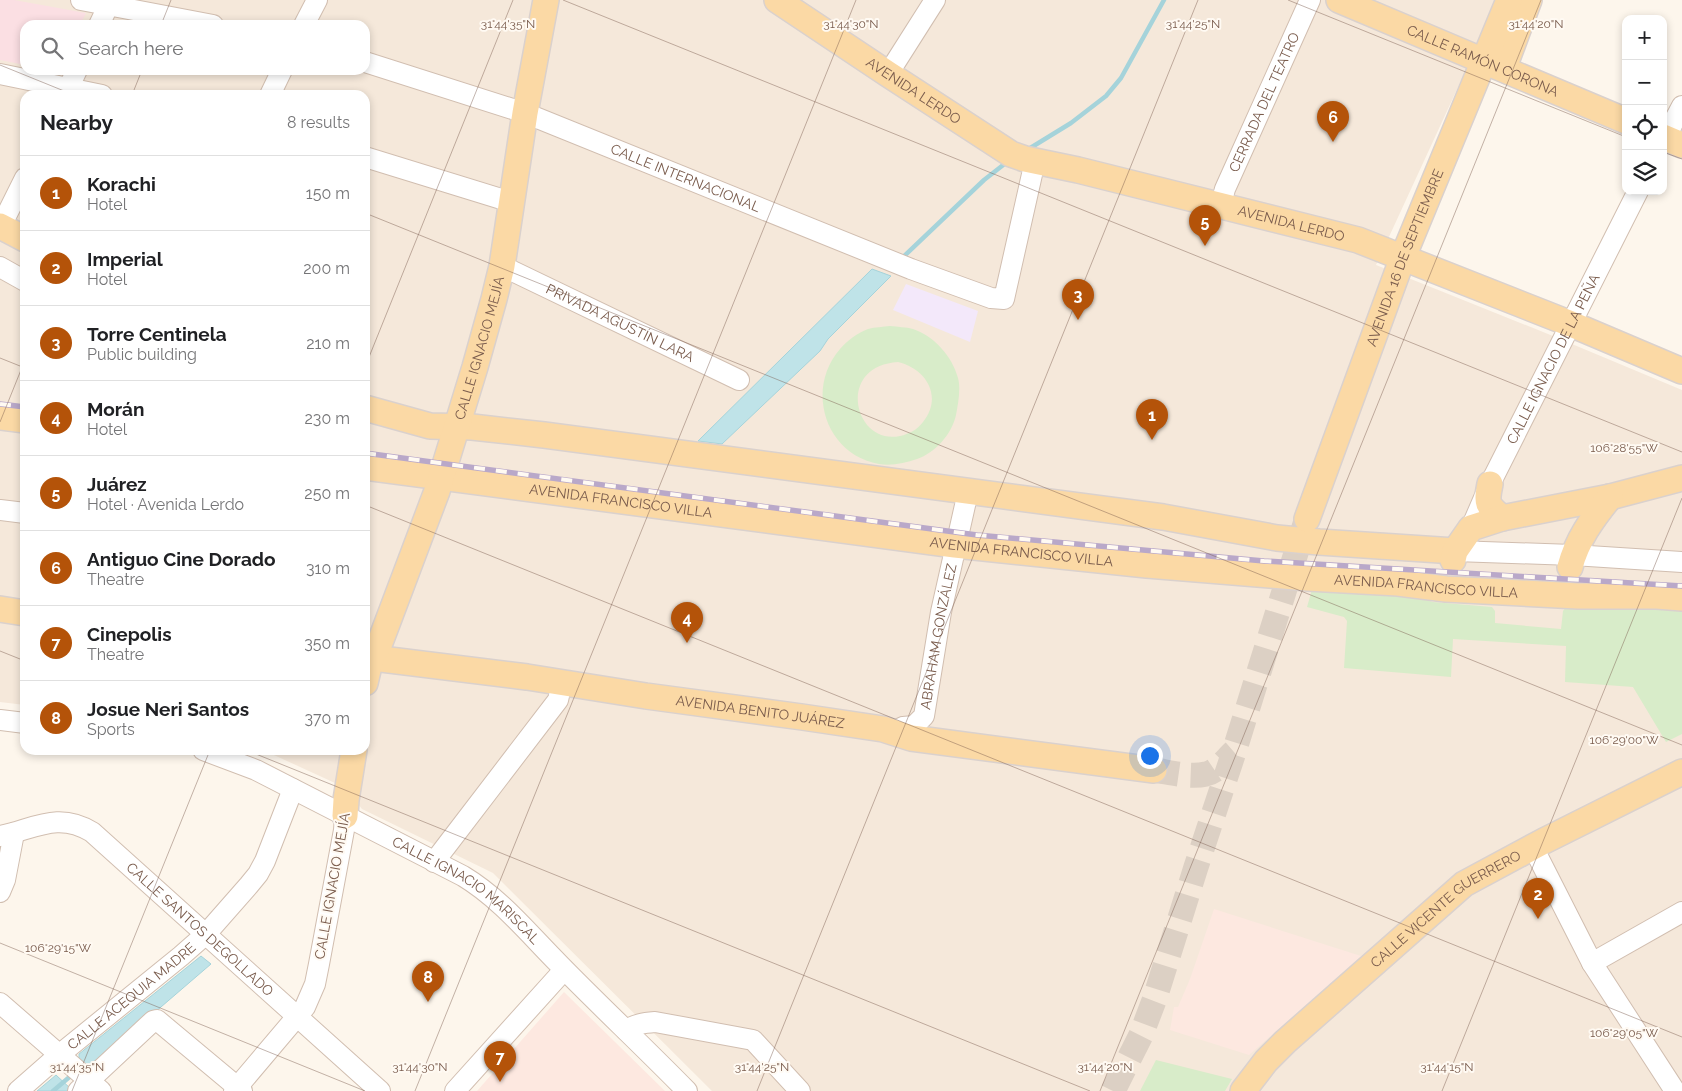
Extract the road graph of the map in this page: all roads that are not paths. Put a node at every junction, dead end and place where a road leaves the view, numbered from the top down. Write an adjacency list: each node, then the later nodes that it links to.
1 (81, 0): 10 (street)
2 (317, 0): 13 (street)
3 (546, 0): 25 (main road, CALLE IGNACIO MEJÍA)
4 (777, 0): 18 (main road, AVENIDA LERDO)
5 (936, 0): 18 (street)
6 (1310, 0): 33 (street, CERRADA DEL TEATRO)
7 (1339, 0): 14 (main road, CALLE RAMÓN CORONA)
8 (1510, 0): 14 (main road, AVENIDA 16 DE SEPTIEMBRE)
9 (1529, 0): 16 (main road)
10 (110, 3): 11 (street); 12 (street)
11 (102, 20)
12 (190, 20)
13 (307, 20)
14 (1484, 61): 16 (main road, CALLE RAMÓN CORONA); 36 (main road, AVENIDA 16 DE SEPTIEMBRE)
15 (370, 64): 25 (street, CALLE INTERNACIONAL)
16 (1508, 71): 26 (main road, CALLE RAMÓN CORONA)
17 (0, 74): 21 (street)
18 (888, 74): 29 (main road, AVENIDA LERDO)
19 (75, 75): 22 (street)
20 (280, 75): 23 (street)
21 (60, 90)
22 (68, 90)
23 (272, 90)
24 (1682, 106): 27 (street)
25 (525, 113): 29 (street, CALLE INTERNACIONAL); 32 (main road, CALLE IGNACIO MEJÍA)
26 (1622, 119)
27 (1668, 140)
28 (370, 159): 32 (street)
29 (1030, 160): 33 (main road, AVENIDA LERDO)
30 (20, 188): 34 (street)
31 (1636, 195): 40 (street, CALLE IGNACIO DE LA PEÑA)
32 (511, 202): 37 (main road, CALLE IGNACIO MEJÍA)
33 (1220, 207): 36 (main road, AVENIDA LERDO)
34 (0, 226): 35 (main road)
35 (20, 237)
36 (1403, 257): 40 (main road, AVENIDA LERDO); 56 (main road, AVENIDA 16 DE SEPTIEMBRE)
37 (502, 266): 42 (street, PRIVADA AGUSTÍN LARA); 46 (main road, CALLE IGNACIO MEJÍA)
38 (0, 267): 39 (street)
39 (20, 278)
40 (1570, 324): 41 (main road, AVENIDA LERDO); 50 (street, CALLE IGNACIO DE LA PEÑA)
41 (1682, 371)
42 (739, 380)
43 (370, 409): 46 (main road)
44 (0, 417): 45 (main road)
45 (20, 419)
46 (457, 426): 48 (main road, CALLE IGNACIO MEJÍA); 51 (main road)
47 (370, 468): 48 (main road, AVENIDA FRANCISCO VILLA)
48 (442, 477): 58 (main road, AVENIDA FRANCISCO VILLA); 65 (main road, CALLE IGNACIO MEJÍA)
49 (1682, 478): 52 (main road)
50 (1490, 484): 55 (main road); 57 (street, CALLE IGNACIO DE LA PEÑA)
51 (968, 492): 58 (street, ABRAHAM GONZÁLEZ); 59 (main road)
52 (1610, 497): 55 (main road); 60 (main road)
53 (0, 510): 54 (street)
54 (20, 512)
55 (1502, 518): 57 (main road)
56 (1307, 519)
57 (1471, 528): 59 (main road)
58 (955, 545): 62 (main road, AVENIDA FRANCISCO VILLA); 70 (street, ABRAHAM GONZÁLEZ)
59 (1454, 556): 60 (street)
60 (1571, 561): 61 (street)
61 (1682, 562)
62 (1682, 598)
63 (0, 609): 64 (main road)
64 (20, 611)
65 (370, 655)
66 (370, 657): 67 (main road, AVENIDA BENITO JUÁREZ)
67 (562, 683): 70 (main road, AVENIDA BENITO JUÁREZ); 79 (street)
68 (0, 720): 69 (street)
69 (20, 722)
70 (892, 732): 73 (main road, AVENIDA BENITO JUÁREZ)
71 (216, 755): 75 (street, CALLE IGNACIO MARISCAL)
72 (353, 755): 76 (main road, CALLE IGNACIO MEJÍA)
73 (1154, 770)
74 (1682, 772): 78 (main road, CALLE VICENTE GUERRERO)
75 (293, 789): 76 (street, CALLE IGNACIO MARISCAL); 82 (street, CALLE ACEQUIA MADRE)
76 (345, 816): 79 (street, CALLE IGNACIO MARISCAL); 86 (street, CALLE IGNACIO MEJÍA)
77 (7, 834): 80 (street); 82 (street, CALLE SANTOS DEGOLLADO)
78 (1533, 847): 83 (street); 96 (main road, CALLE VICENTE GUERRERO)
79 (434, 862): 84 (street, CALLE IGNACIO MARISCAL)
80 (0, 892)
81 (1682, 912): 83 (street)
82 (206, 934): 86 (street, CALLE SANTOS DEGOLLADO); 88 (street, CALLE ACEQUIA MADRE)
83 (1592, 963): 97 (street)
84 (564, 970): 87 (street, CALLE IGNACIO MARISCAL); 93 (street)
85 (0, 1003): 88 (street)
86 (298, 1018): 90 (street, CALLE IGNACIO MEJÍA); 92 (street, CALLE SANTOS DEGOLLADO)
87 (626, 1030): 94 (street, CALLE IGNACIO MARISCAL); 95 (street)
88 (63, 1058): 89 (street); 91 (street, CALLE ACEQUIA MADRE)
89 (88, 1085): 90 (street)
90 (238, 1090)
91 (18, 1091)
92 (380, 1091)
93 (455, 1091)
94 (687, 1091)
95 (800, 1091)
96 (1243, 1091)
97 (1675, 1091)

